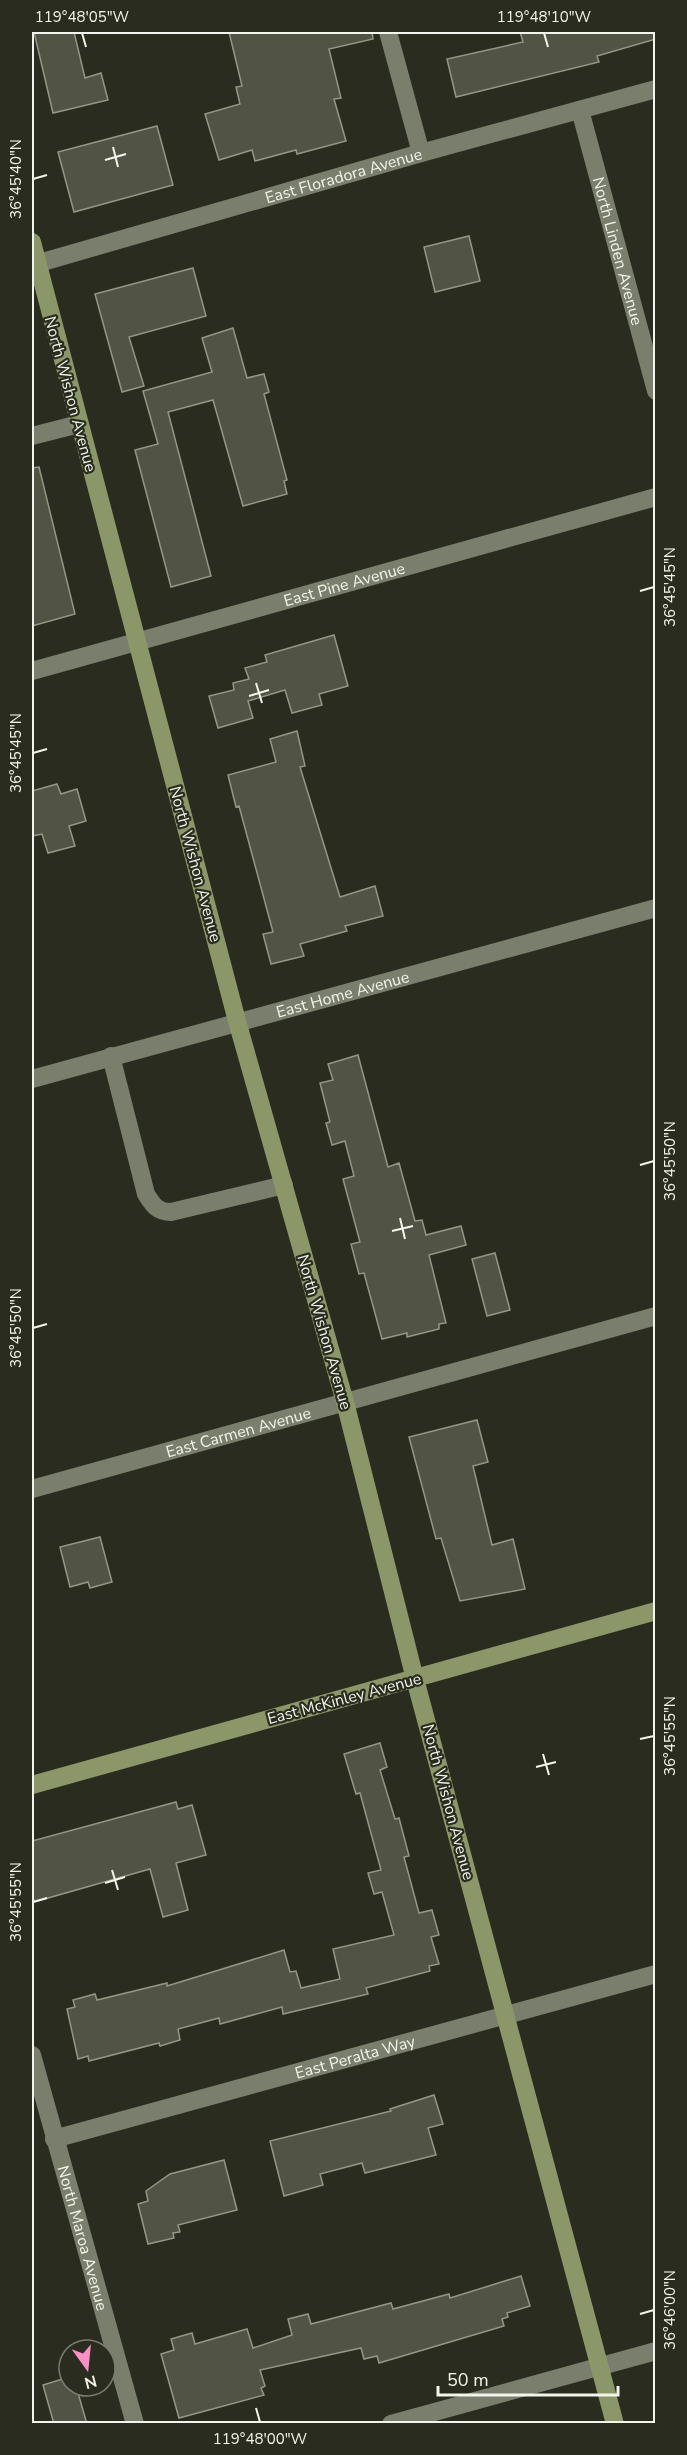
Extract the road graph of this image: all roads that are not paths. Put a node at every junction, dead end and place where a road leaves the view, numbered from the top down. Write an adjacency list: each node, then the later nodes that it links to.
1 (388, 32): 4 (street)
2 (656, 89): 3 (street, East Floradora Avenue)
3 (580, 110): 4 (street, East Floradora Avenue); 7 (street, North Linden Avenue)
4 (421, 153): 6 (street, East Floradora Avenue)
5 (32, 242): 6 (main road, North Wishon Avenue)
6 (34, 265): 8 (main road, North Wishon Avenue)
7 (656, 391)
8 (79, 424): 9 (street); 11 (main road, North Wishon Avenue)
9 (32, 436)
10 (656, 497): 11 (street, East Pine Avenue)
11 (136, 641): 12 (street, East Pine Avenue); 14 (main road, North Wishon Avenue)
12 (32, 670)
13 (656, 908): 14 (street, East Home Avenue)
14 (237, 1021): 15 (street, East Home Avenue); 17 (main road, North Wishon Avenue)
15 (111, 1056): 16 (street, East Home Avenue); 17 (street)
16 (32, 1079)
17 (284, 1185): 19 (main road, North Wishon Avenue)
18 (656, 1316): 19 (street, East Carmen Avenue)
19 (345, 1402): 20 (street, East Carmen Avenue); 22 (main road, North Wishon Avenue)
20 (32, 1489)
21 (656, 1611): 22 (main road, East McKinley Avenue)
22 (415, 1678): 23 (main road, East McKinley Avenue); 25 (main road, North Wishon Avenue)
23 (32, 1785)
24 (656, 1974): 25 (street, East Peralta Way)
25 (507, 2015): 27 (street, East Peralta Way); 29 (main road, North Wishon Avenue)
26 (32, 2055): 27 (street, North Maroa Avenue)
27 (54, 2139): 30 (street, North Maroa Avenue)
28 (656, 2351): 29 (street)
29 (599, 2367): 31 (street); 32 (main road, North Wishon Avenue)
30 (135, 2424)
31 (391, 2424)
32 (615, 2424)

